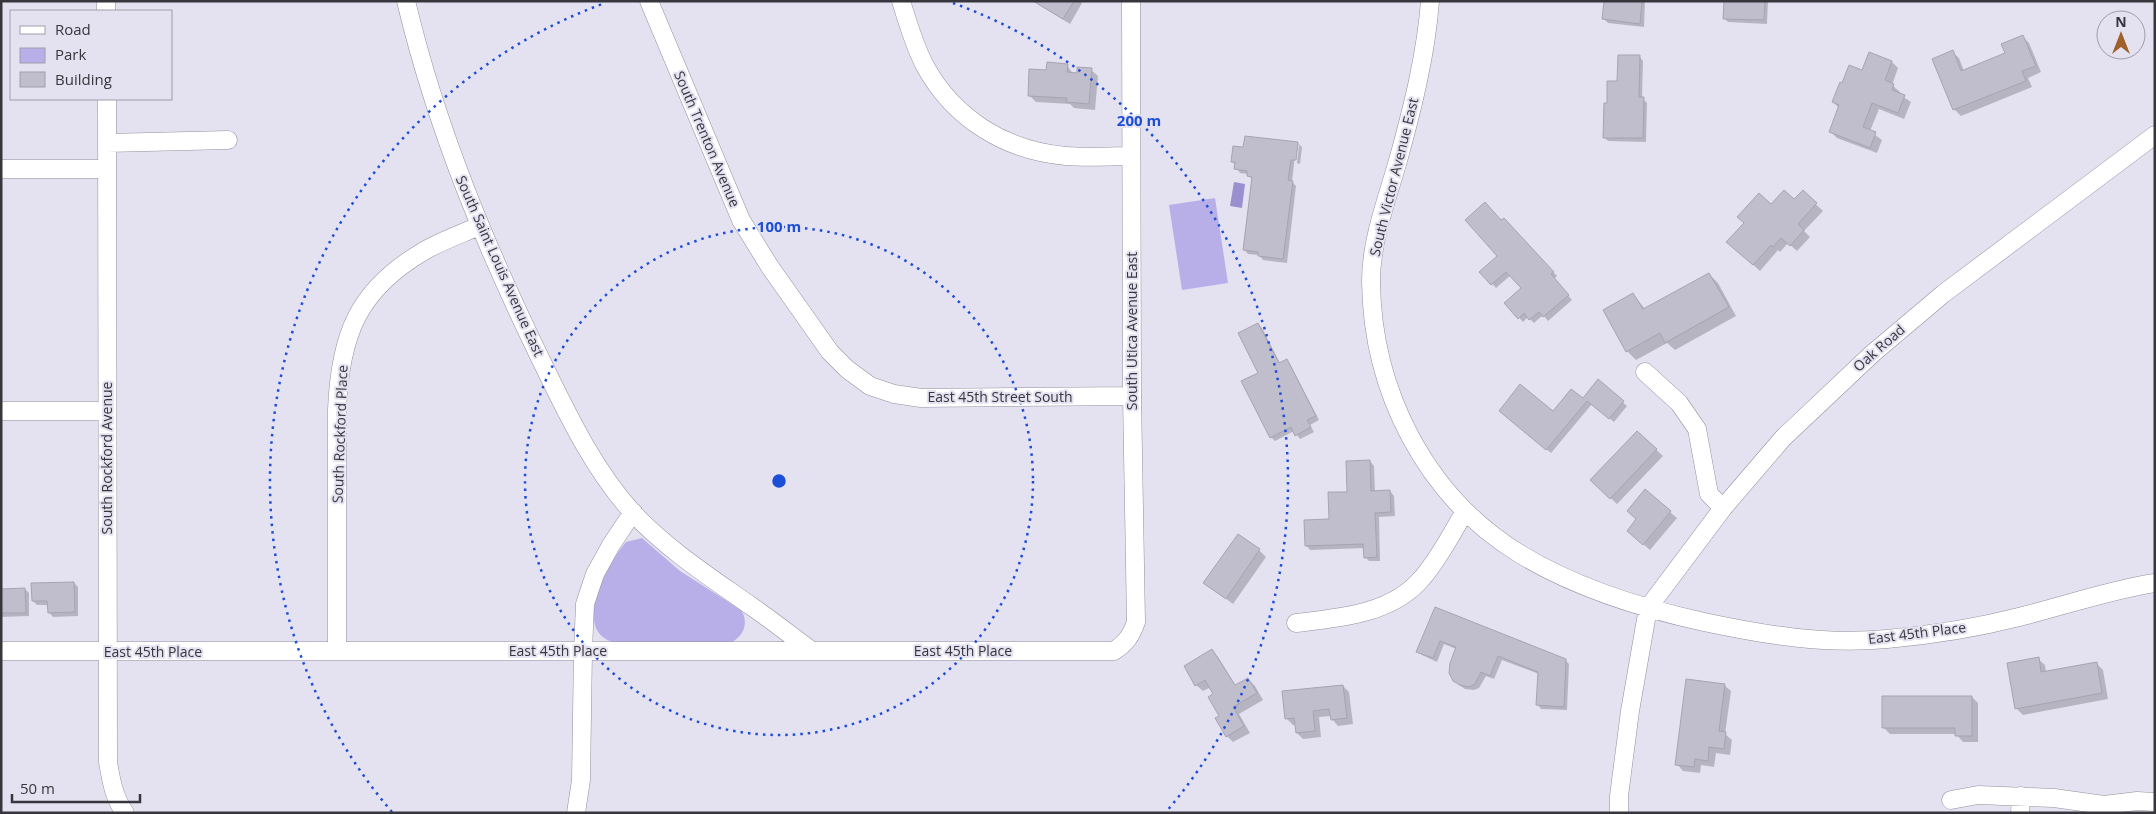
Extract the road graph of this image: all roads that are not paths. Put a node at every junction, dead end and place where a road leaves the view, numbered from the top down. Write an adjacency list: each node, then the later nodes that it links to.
1 (406, 1): 13 (street, South Saint Louis Avenue East)
2 (649, 1): 15 (street, South Trenton Avenue)
3 (901, 1): 10 (street)
4 (1131, 1): 10 (street, South Utica Avenue East)
5 (1430, 1): 20 (street, South Victor Avenue East)
6 (107, 100): 9 (street, South Rockford Avenue)
7 (2155, 135): 19 (street, Oak Road)
8 (228, 140): 9 (street)
9 (107, 143): 12 (street, South Rockford Avenue)
10 (1131, 156): 16 (street, South Utica Avenue East)
11 (1, 169): 12 (street)
12 (107, 169): 18 (street, South Rockford Avenue)
13 (479, 226): 21 (street, South Saint Louis Avenue East); 25 (street, South Rockford Place)
14 (1645, 372): 19 (street)
15 (870, 386): 16 (street, East 45th Street South)
16 (1132, 396): 28 (street, South Utica Avenue East)
17 (1, 410): 18 (street)
18 (107, 411): 30 (street, South Rockford Avenue)
19 (1723, 508): 23 (street, Oak Road)
20 (1465, 511): 23 (street, South Victor Avenue East); 24 (street)
21 (633, 512): 26 (street); 27 (street, South Saint Louis Avenue East)
22 (2155, 583): 23 (street, East 45th Place)
23 (1648, 608): 36 (street)
24 (1296, 623)
25 (337, 651): 26 (street, East 45th Place); 30 (street, East 45th Place)
26 (583, 651): 27 (street, East 45th Place); 35 (street)
27 (812, 651): 28 (street, East 45th Place)
28 (1114, 651)
29 (1, 652): 30 (street, East 45th Place)
30 (108, 652): 34 (street, South Rockford Avenue)
31 (1951, 800): 33 (street)
32 (2155, 802): 33 (street)
33 (2021, 805)
34 (117, 810)
35 (576, 813)
36 (1618, 813)

